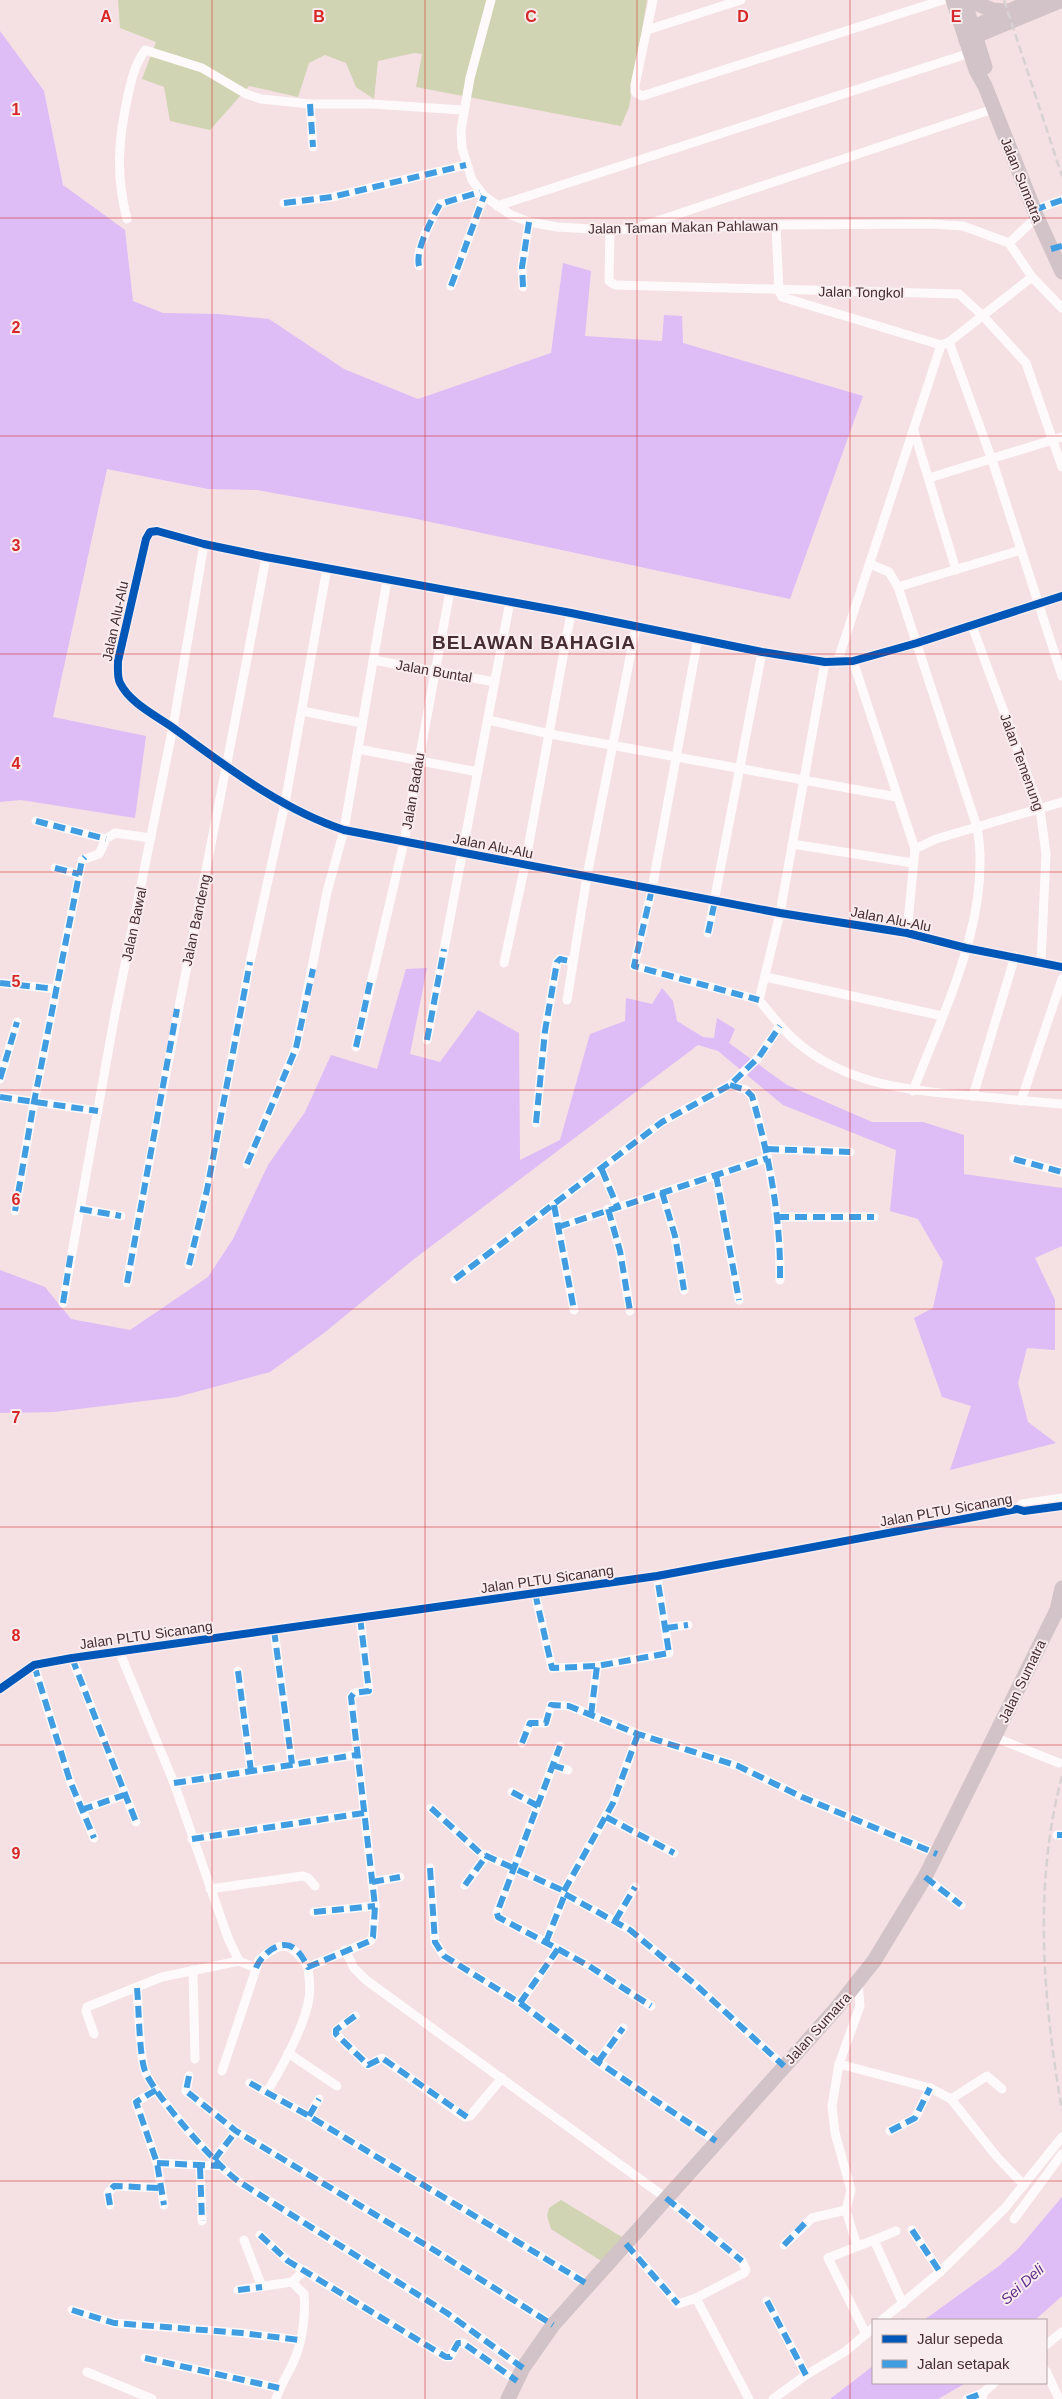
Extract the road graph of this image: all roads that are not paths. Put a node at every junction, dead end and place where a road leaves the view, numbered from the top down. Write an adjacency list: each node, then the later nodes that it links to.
1 (491, 0): 17 (street, Jalan Taman Makan Pahlawan)
2 (653, 0): 11 (street)
3 (741, 0): 11 (street)
4 (943, 0): 11 (street)
5 (953, 0): 12 (highway, Jalan Sumatra)
6 (964, 0): 12 (highway, Jalan Sumatra)
7 (969, 0): 10 (highway)
8 (1034, 0): 10 (highway)
9 (1062, 0): 10 (highway)
10 (1009, 17): 12 (highway); 13 (highway)
11 (647, 30)
12 (969, 38): 13 (highway, Jalan Sumatra); 14 (highway, Jalan Sumatra); 23 (street)
13 (983, 61): 14 (highway, Jalan Sumatra)
14 (985, 86): 16 (highway, Jalan Sumatra)
15 (310, 104): 17 (street); 18 (street); 25 (street)
16 (993, 109): 24 (highway, Jalan Sumatra); 28 (street)
17 (462, 110): 19 (street, Jalan Taman Makan Pahlawan)
18 (313, 147)
19 (466, 165): 20 (street, Jalan Taman Makan Pahlawan); 22 (street)
20 (482, 194): 23 (street, Jalan Taman Makan Pahlawan); 32 (street); 35 (street)
21 (1062, 200): 24 (street)
22 (284, 203)
23 (497, 206): 26 (street, Jalan Taman Makan Pahlawan)
24 (1035, 214): 30 (street); 31 (highway, Jalan Sumatra)
25 (127, 219)
26 (530, 222): 29 (street, Jalan Taman Makan Pahlawan); 36 (street)
27 (776, 226): 28 (street, Jalan Taman Makan Pahlawan); 30 (street, Jalan Taman Makan Pahlawan); 37 (street)
28 (635, 228): 29 (street, Jalan Taman Makan Pahlawan)
29 (610, 230): 37 (street, Jalan Tongkol)
30 (1009, 243): 34 (street)
31 (1057, 248): 33 (highway, Jalan Sumatra)
32 (419, 266)
33 (1062, 272)
34 (1032, 277): 38 (street); 39 (street)
35 (451, 286)
36 (523, 287)
37 (779, 291): 39 (street, Jalan Tongkol); 40 (street)
38 (1062, 308)
39 (983, 316): 40 (street); 42 (street, Jalan Tongkol)
40 (945, 344): 41 (street); 43 (street)
41 (914, 431): 45 (street); 49 (street)
42 (1058, 438): 43 (street); 44 (street, Jalan Tongkol)
43 (992, 460): 45 (street); 47 (street)
44 (1062, 467)
45 (929, 478): 51 (street)
46 (204, 544): 48 (street); 74 (street, Jalan Bawal); 74 (street, Jalan Alu-Alu)
47 (1021, 550): 51 (street); 57 (street)
48 (266, 557): 50 (street); 80 (street, Jalan Bandeng)
49 (870, 564): 53 (street); 67 (street)
50 (327, 568): 52 (street); 71 (street)
51 (956, 570): 53 (street)
52 (387, 580): 54 (street); 64 (street)
53 (898, 587): 62 (street)
54 (450, 591): 56 (street); 68 (street, Jalan Badau)
55 (1062, 596): 57 (street)
56 (510, 602): 58 (street); 70 (street)
57 (1038, 604): 59 (street); 69 (street)
58 (571, 613): 60 (street); 75 (street)
59 (972, 626): 62 (street); 87 (street, Jalan Temenung)
60 (636, 627): 61 (street); 76 (street)
61 (698, 638): 63 (street); 78 (street)
62 (917, 643): 65 (street); 89 (street)
63 (762, 652): 66 (street); 81 (street)
64 (373, 660): 68 (street, Jalan Buntal); 73 (street)
65 (853, 661): 67 (street); 84 (street)
66 (825, 662): 67 (street); 83 (street)
67 (837, 662)
68 (435, 671): 70 (street, Jalan Buntal); 79 (street, Jalan Badau)
69 (1062, 676)
70 (495, 682): 72 (street)
71 (302, 711): 73 (street); 86 (street)
72 (488, 720): 75 (street); 82 (street)
73 (362, 723): 77 (street)
74 (173, 727): 80 (street, Jalan Alu-Alu); 91 (street, Jalan Bawal)
75 (550, 734): 76 (street); 98 (street)
76 (612, 745): 78 (street); 101 (street)
77 (358, 749): 79 (street); 90 (street)
78 (676, 756): 81 (street); 102 (street)
79 (418, 761): 82 (street); 93 (street, Jalan Badau)
80 (228, 768): 86 (street, Jalan Alu-Alu); 153 (street, Jalan Bandeng)
81 (740, 769): 83 (street); 103 (street)
82 (478, 772): 96 (street)
83 (804, 780): 84 (street); 94 (street)
84 (897, 797): 95 (street)
85 (1062, 802): 87 (street)
86 (285, 803): 90 (street, Jalan Alu-Alu); 150 (street)
87 (1040, 809): 89 (street); 110 (street, Jalan Temenung)
88 (36, 821): 92 (street)
89 (978, 827): 95 (street); 107 (street)
90 (344, 830): 93 (street, Jalan Alu-Alu); 137 (street)
91 (151, 838): 92 (street); 132 (street, Jalan Bawal)
92 (106, 839): 100 (street)
93 (404, 842): 96 (street, Jalan Alu-Alu); 123 (street, Jalan Badau)
94 (792, 844): 97 (street); 104 (street)
95 (915, 849): 97 (street)
96 (464, 853): 98 (street, Jalan Alu-Alu); 122 (street)
97 (913, 864): 106 (street)
98 (525, 865): 101 (street, Jalan Alu-Alu); 111 (street)
99 (55, 868): 100 (street)
100 (79, 874): 116 (street)
101 (587, 876): 102 (street, Jalan Alu-Alu); 109 (street)
102 (652, 889): 103 (street, Jalan Alu-Alu); 118 (street)
103 (715, 901): 104 (street, Jalan Alu-Alu); 105 (street)
104 (780, 913): 106 (street, Jalan Alu-Alu); 113 (street)
105 (708, 933)
106 (907, 933): 107 (street, Jalan Alu-Alu)
107 (966, 948): 108 (street, Jalan Alu-Alu); 119 (street)
108 (1015, 956): 110 (street, Jalan Alu-Alu); 127 (street)
109 (573, 962): 117 (street); 133 (street)
110 (1041, 962): 112 (street, Jalan Alu-Alu)
111 (504, 963)
112 (1062, 967)
113 (766, 978): 118 (street); 119 (street)
114 (1062, 978): 129 (street)
115 (0, 983): 116 (street)
116 (56, 988): 130 (street)
117 (568, 1000)
118 (759, 1000): 121 (street)
119 (942, 1016): 126 (street)
120 (17, 1022): 124 (street)
121 (780, 1026): 125 (street); 126 (street)
122 (427, 1040)
123 (356, 1048)
124 (0, 1079)
125 (730, 1085): 135 (street); 138 (street)
126 (913, 1091): 127 (street)
127 (973, 1096): 129 (street)
128 (0, 1097): 130 (street)
129 (1021, 1101): 131 (street)
130 (34, 1102): 132 (street); 145 (street)
131 (1062, 1104)
132 (98, 1111): 144 (street, Jalan Bawal)
133 (536, 1123)
134 (850, 1152): 135 (street)
135 (767, 1154): 140 (street); 147 (street)
136 (1014, 1159): 139 (street)
137 (247, 1164)
138 (602, 1170): 142 (street); 143 (street)
139 (1062, 1172)
140 (716, 1175): 141 (street); 155 (street)
141 (662, 1192): 143 (street); 154 (street)
142 (554, 1205): 149 (street); 151 (street)
143 (613, 1208): 149 (street); 158 (street)
144 (80, 1209): 146 (street); 156 (street, Jalan Bawal)
145 (15, 1211)
146 (121, 1216)
147 (777, 1217): 148 (street); 152 (street)
148 (874, 1217)
149 (558, 1227): 157 (street)
150 (189, 1266)
151 (455, 1279)
152 (780, 1280)
153 (127, 1283)
154 (684, 1290)
155 (740, 1300)
156 (63, 1303)
157 (574, 1310)
158 (630, 1311)
159 (1062, 1498): 161 (street, Jalan PLTU Sicanang)
160 (1062, 1506): 161 (street, Jalan PLTU Sicanang)
161 (1017, 1509): 162 (street, Jalan PLTU Sicanang)
162 (657, 1576): 164 (street, Jalan PLTU Sicanang); 168 (street)
163 (1062, 1588): 165 (highway, Jalan Sumatra)
164 (535, 1593): 166 (street, Jalan PLTU Sicanang); 173 (street)
165 (1059, 1607): 178 (highway, Jalan Sumatra)
166 (360, 1618): 169 (street, Jalan PLTU Sicanang); 181 (street)
167 (688, 1625): 168 (street)
168 (666, 1628): 173 (street)
169 (274, 1630): 170 (street, Jalan PLTU Sicanang); 183 (street)
170 (119, 1651): 171 (street, Jalan PLTU Sicanang); 187 (street)
171 (72, 1658): 172 (street, Jalan PLTU Sicanang); 189 (street)
172 (34, 1665): 175 (street); 192 (street)
173 (597, 1666): 176 (street)
174 (238, 1671): 185 (street)
175 (0, 1689)
176 (592, 1714): 177 (street); 179 (street)
177 (637, 1735): 194 (street); 199 (street)
178 (994, 1737): 182 (street); 199 (highway, Jalan Sumatra)
179 (522, 1743)
180 (560, 1746): 184 (street)
181 (356, 1755): 183 (street); 193 (street)
182 (1059, 1763)
183 (292, 1764): 185 (street)
184 (552, 1765): 186 (street); 190 (street)
185 (251, 1770): 187 (street)
186 (568, 1770)
187 (174, 1783): 197 (street)
188 (512, 1792): 190 (street)
189 (124, 1795): 192 (street); 195 (street)
190 (538, 1806): 201 (street)
191 (431, 1808): 200 (street)
192 (81, 1810): 196 (street)
193 (364, 1813): 197 (street); 205 (street)
194 (606, 1817): 198 (street); 210 (street)
195 (136, 1822)
196 (94, 1838)
197 (192, 1839): 209 (street)
198 (674, 1852)
199 (937, 1854): 203 (highway, Jalan Sumatra)
200 (487, 1856): 201 (street); 206 (street)
201 (514, 1867): 210 (street); 215 (street)
202 (430, 1868): 224 (street)
203 (924, 1877): 211 (street); 222 (highway, Jalan Sumatra)
204 (400, 1878): 205 (street)
205 (372, 1882): 212 (street)
206 (465, 1885)
207 (315, 1886): 209 (street)
208 (635, 1887): 214 (street)
209 (210, 1889): 218 (street)
210 (565, 1893): 214 (street); 215 (street)
211 (961, 1905)
212 (375, 1906): 213 (street); 217 (street)
213 (314, 1912)
214 (615, 1921): 233 (street)
215 (546, 1942): 216 (street)
216 (558, 1949): 224 (street); 225 (street)
217 (345, 1950): 219 (street); 236 (street)
218 (239, 1961): 220 (street); 221 (street)
219 (308, 1967): 220 (street); 229 (street)
220 (256, 1968): 234 (street)
221 (193, 1970): 223 (street); 230 (street)
222 (858, 1984): 232 (street); 233 (highway, Jalan Sumatra)
223 (137, 1988): 228 (street); 241 (street)
224 (520, 2003): 231 (street)
225 (651, 2006)
226 (355, 2016): 236 (street)
227 (623, 2028): 231 (street)
228 (94, 2034)
229 (288, 2053): 238 (street); 242 (street)
230 (195, 2059)
231 (598, 2062): 249 (street)
232 (839, 2064): 239 (street); 260 (street)
233 (784, 2066): 249 (highway, Jalan Sumatra)
234 (222, 2071)
235 (189, 2076): 246 (street)
236 (502, 2078): 257 (street)
237 (250, 2083): 242 (street)
238 (337, 2086)
239 (930, 2088): 244 (street); 247 (street)
240 (1002, 2089): 244 (street)
241 (156, 2090): 251 (street); 252 (street)
242 (267, 2092): 245 (street)
243 (319, 2099): 245 (street)
244 (951, 2099): 254 (street)
245 (309, 2116): 274 (street)
246 (236, 2131): 251 (street); 282 (street)
247 (890, 2131)
248 (1062, 2137): 254 (street)
249 (716, 2141): 257 (highway, Jalan Sumatra)
250 (1062, 2154): 256 (street)
251 (217, 2163): 253 (street); 291 (street)
252 (157, 2164): 253 (street); 255 (street)
253 (200, 2167): 262 (street)
254 (1026, 2183): 256 (street); 272 (street)
255 (161, 2188): 258 (street); 259 (street)
256 (1036, 2188): 261 (street)
257 (666, 2198): 268 (highway, Jalan Sumatra); 277 (street)
258 (110, 2205)
259 (164, 2205)
260 (846, 2210): 269 (street); 270 (street)
261 (1014, 2219)
262 (202, 2221)
263 (912, 2230): 272 (street)
264 (896, 2231): 267 (street)
265 (260, 2235): 271 (street)
266 (244, 2240): 275 (street)
267 (874, 2240): 270 (street); 279 (street)
268 (626, 2244): 274 (highway, Jalan Sumatra); 277 (street)
269 (784, 2244)
270 (857, 2246): 285 (street)
271 (305, 2270): 273 (street); 291 (street)
272 (940, 2272): 279 (street)
273 (292, 2282): 275 (street); 286 (street)
274 (589, 2285): 282 (highway, Jalan Sumatra)
275 (262, 2287): 276 (street)
276 (238, 2290)
277 (696, 2298): 299 (street)
278 (767, 2301): 292 (street)
279 (902, 2304): 281 (street)
280 (72, 2310): 286 (street)
281 (883, 2319)
282 (553, 2325): 291 (highway, Jalan Sumatra)
283 (872, 2329): 285 (street)
284 (1062, 2332): 287 (street)
285 (866, 2334): 292 (street)
286 (299, 2340): 294 (street)
287 (1047, 2344)
288 (145, 2358): 294 (street)
289 (87, 2372): 296 (street)
290 (1047, 2373): 302 (street)
291 (520, 2374): 298 (highway, Jalan Sumatra)
292 (806, 2375): 300 (street)
293 (993, 2384): 295 (street)
294 (279, 2388): 297 (street)
295 (983, 2396): 301 (street)
296 (152, 2399)
297 (276, 2399)
298 (508, 2399)
299 (749, 2399)
300 (773, 2399)
301 (967, 2399)
302 (1059, 2399)

